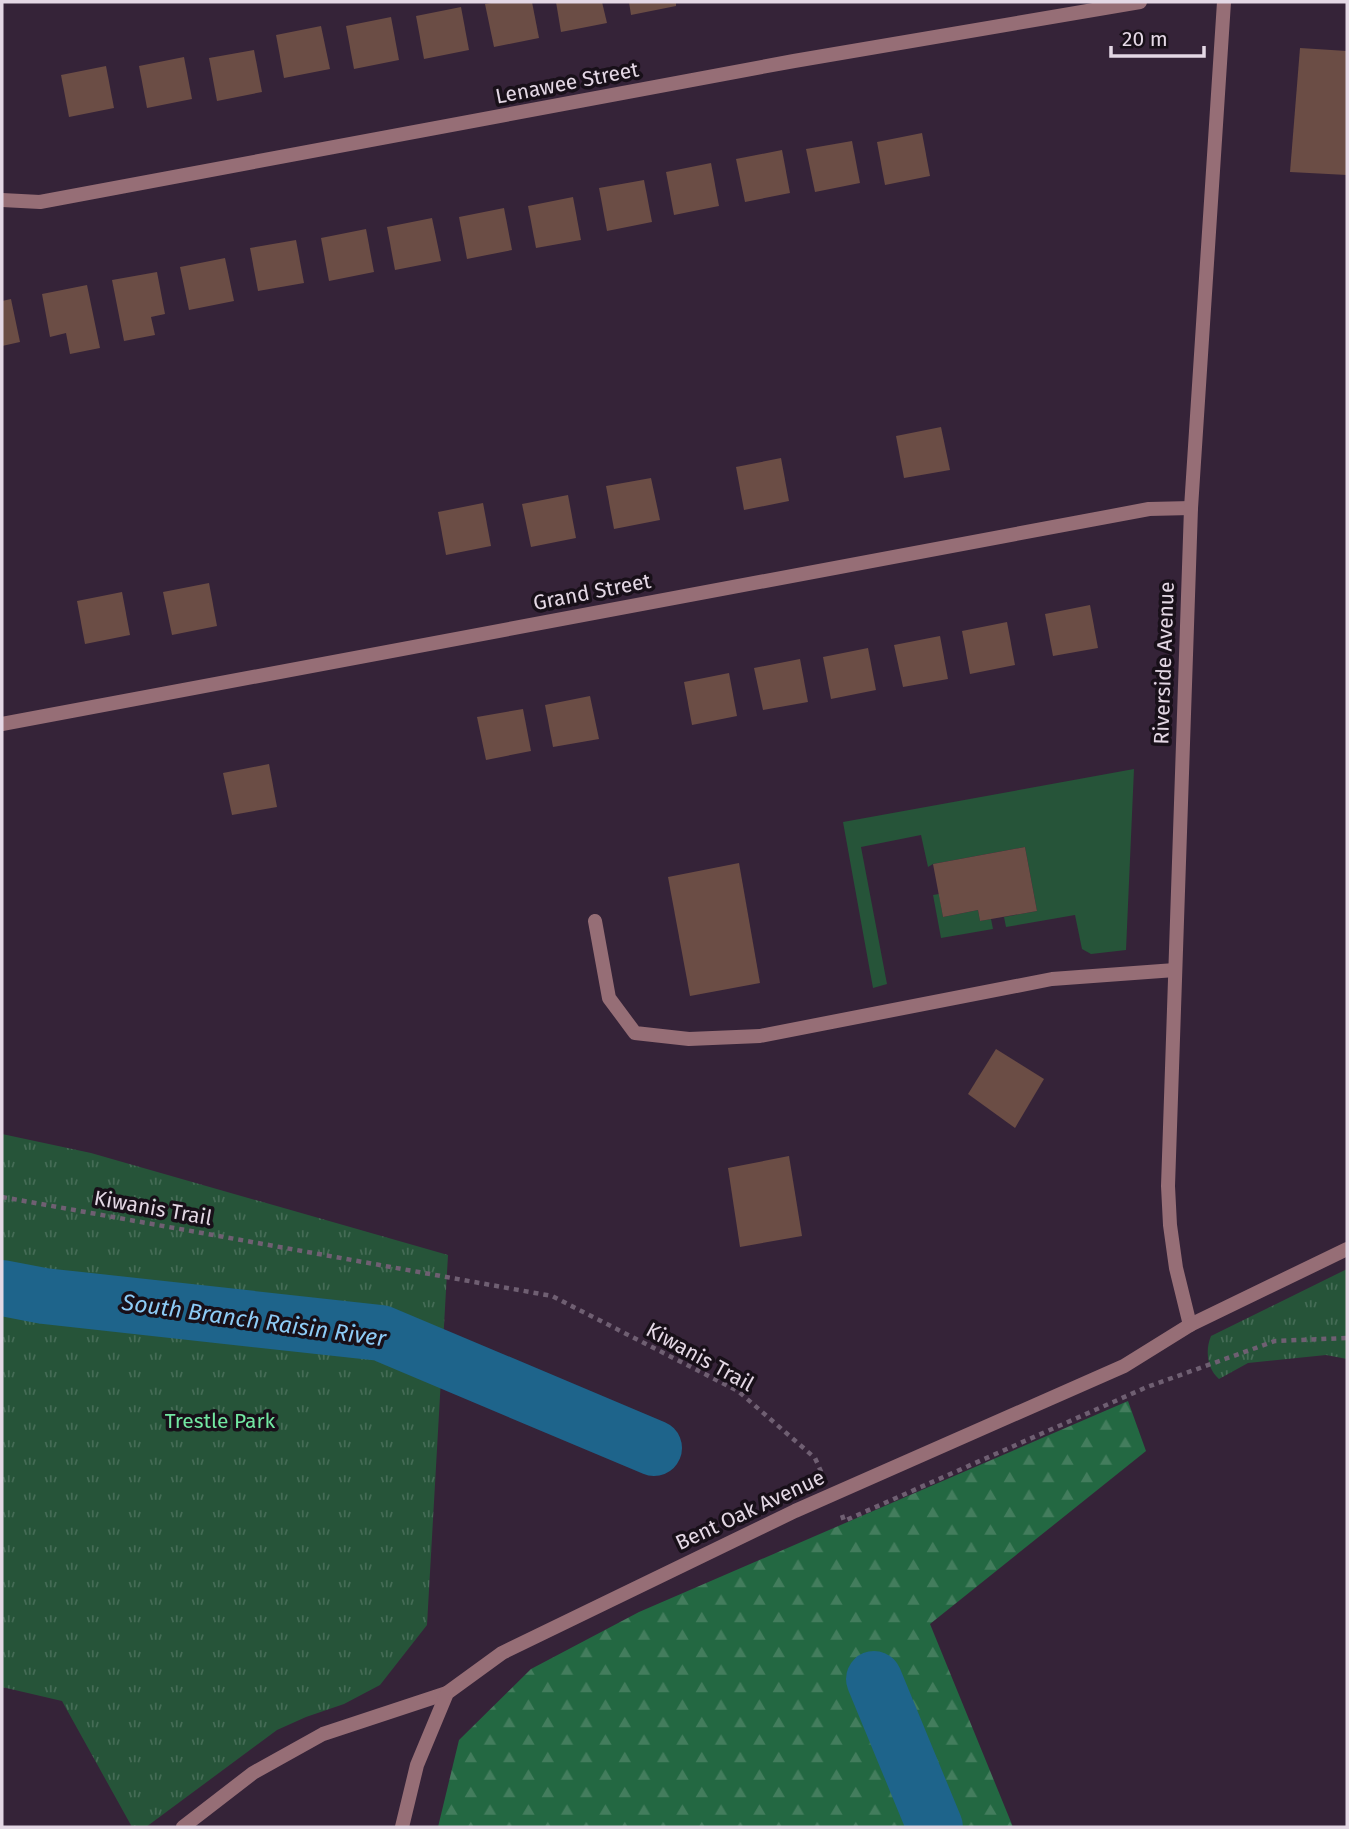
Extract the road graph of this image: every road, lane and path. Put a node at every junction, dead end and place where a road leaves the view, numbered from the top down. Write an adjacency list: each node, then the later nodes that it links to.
1 (1140, 2): 3 (street, Lenawee Street)
2 (1224, 2): 4 (street, Riverside Avenue)
3 (2, 200)
4 (1191, 508): 5 (street, Grand Street); 7 (street, Riverside Avenue)
5 (2, 724)
6 (595, 920): 7 (street)
7 (1175, 970): 10 (street, Riverside Avenue)
8 (2, 1197): 12 (path, Kiwanis Trail)
9 (1347, 1249): 10 (street, Bent Oak Avenue)
10 (1190, 1325): 12 (street, Bent Oak Avenue)
11 (1347, 1338): 12 (path, Kiwanis Trail)
12 (832, 1495): 13 (street, Bent Oak Avenue)
13 (447, 1693): 14 (street, Bent Oak Avenue); 15 (street)
14 (183, 1827)
15 (401, 1827)

